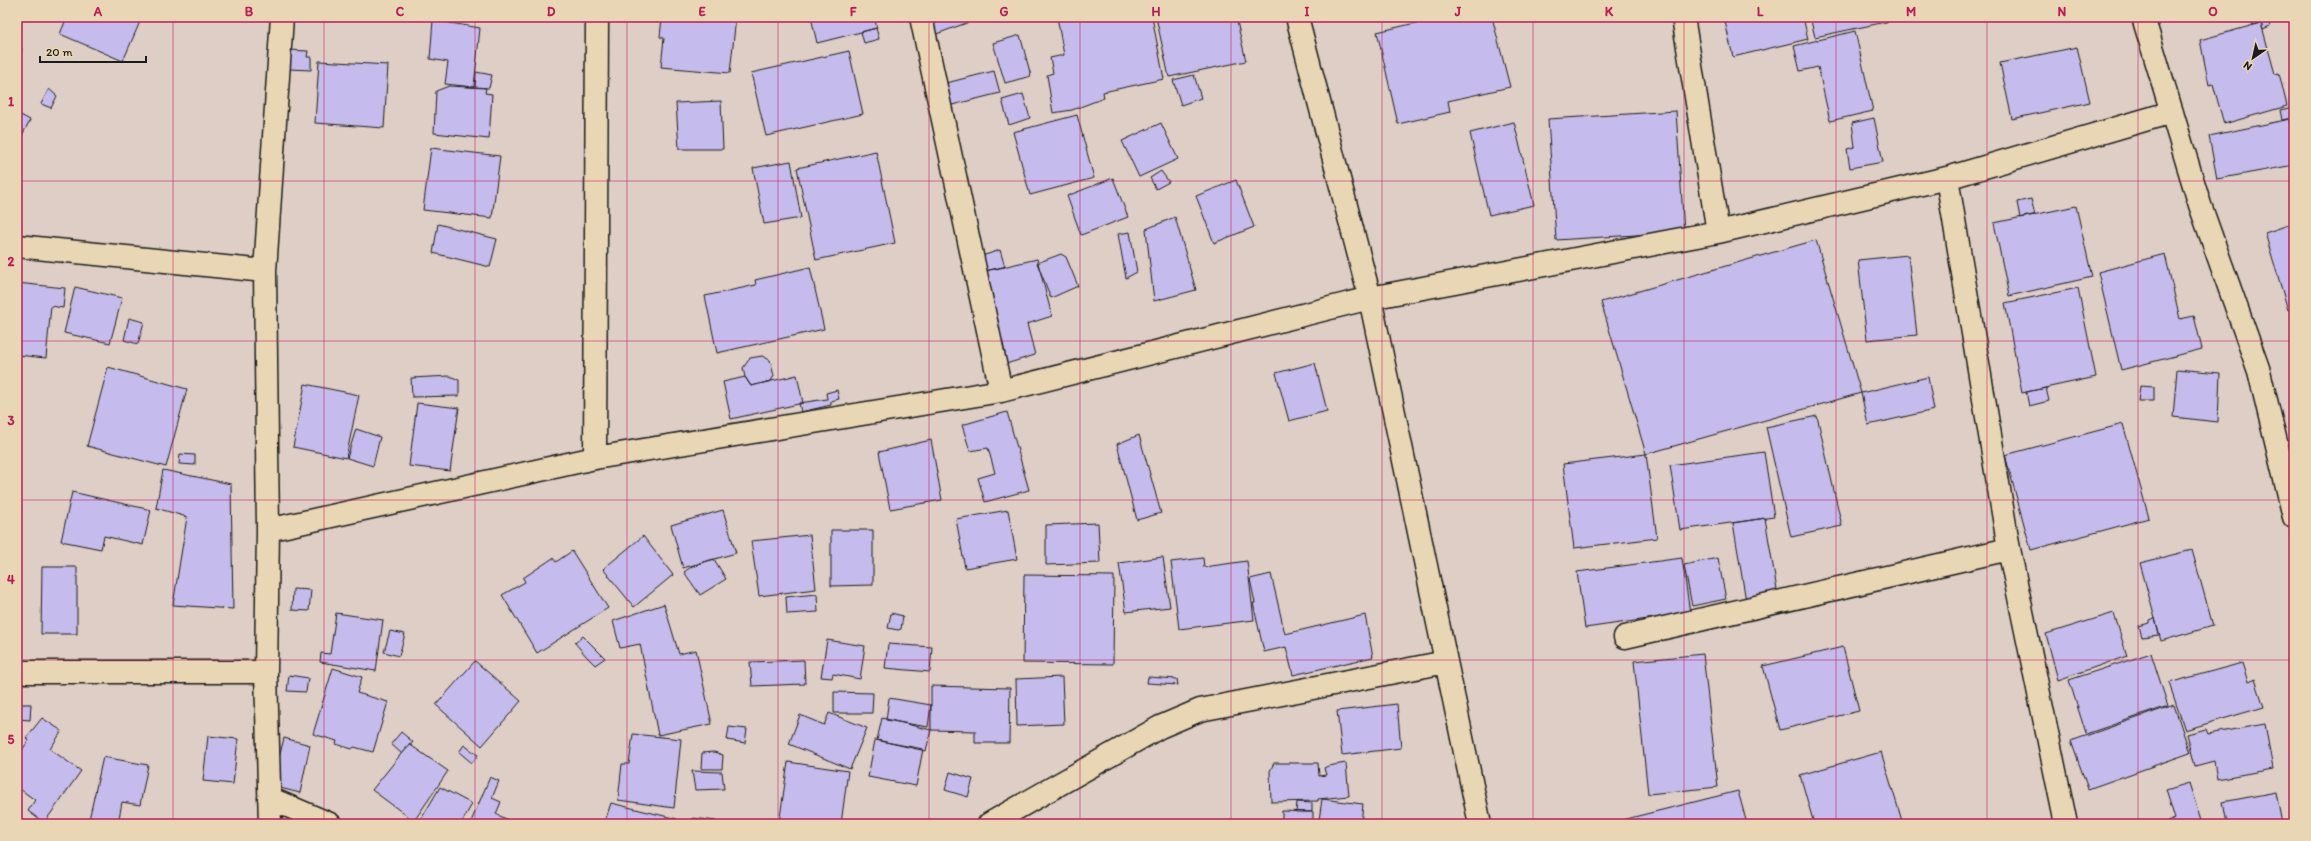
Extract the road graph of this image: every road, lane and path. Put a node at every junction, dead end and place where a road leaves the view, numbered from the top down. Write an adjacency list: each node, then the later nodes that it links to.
1 (282, 17): 11 (street)
2 (597, 17): 14 (street)
3 (921, 17): 13 (street)
4 (1297, 17): 12 (street)
5 (1683, 17): 9 (street)
6 (2142, 17): 7 (street)
7 (2172, 112): 8 (street); 15 (street)
8 (1947, 178): 9 (street); 17 (street)
9 (1718, 232): 12 (street)
10 (17, 246): 11 (street)
11 (265, 270): 16 (street)
12 (1370, 298): 13 (street); 19 (street)
13 (1001, 390): 14 (street)
14 (595, 458): 16 (street)
15 (2294, 517)
16 (268, 530): 21 (street)
17 (2010, 549): 18 (street); 23 (street)
18 (1625, 637)
19 (1446, 662): 26 (street); 27 (street)
20 (17, 672): 21 (street)
21 (266, 672): 22 (street)
22 (269, 798): 24 (street); 25 (street)
23 (2060, 823)
24 (270, 824)
25 (330, 824)
26 (989, 824)
27 (1480, 824)

